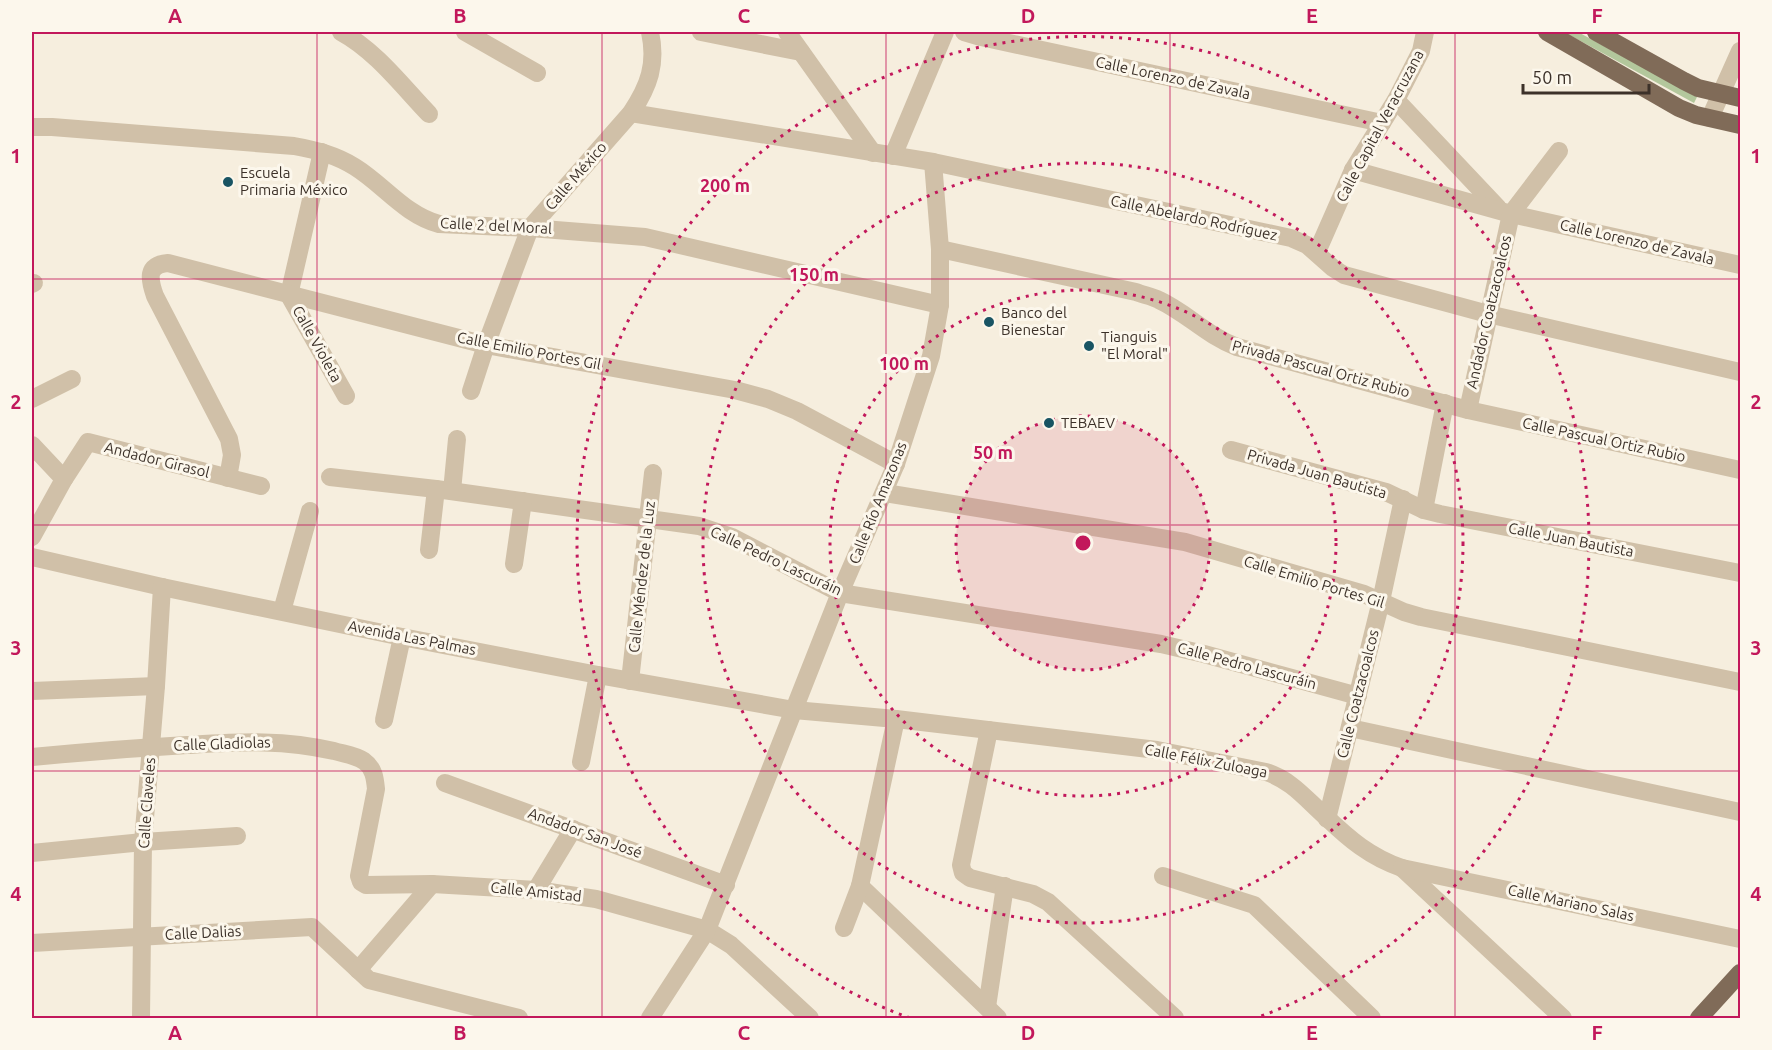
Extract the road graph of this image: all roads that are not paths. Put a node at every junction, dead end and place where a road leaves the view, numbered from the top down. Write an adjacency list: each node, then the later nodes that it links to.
1 (341, 32): 18 (street)
2 (465, 32): 13 (street)
3 (650, 32): 17 (street, Calle México)
4 (701, 32): 12 (street)
5 (787, 32): 12 (street)
6 (945, 32): 26 (street)
7 (964, 32): 20 (street, Calle Lorenzo de Zavala)
8 (1425, 32): 16 (street, Calle Capital Veracruzana)
9 (1547, 32): 19 (main road)
10 (1596, 32): 14 (main road)
11 (1740, 51): 14 (street)
12 (801, 52): 25 (street)
13 (537, 73)
14 (1721, 94): 15 (main road); 19 (street)
15 (1740, 98)
16 (1396, 100): 20 (street, Calle Capital Veracruzana); 29 (street)
17 (632, 113): 25 (street, Calle Abelardo Rodríguez); 30 (street, Calle México)
18 (429, 114)
19 (1710, 118): 21 (main road)
20 (1382, 123): 28 (street, Calle Capital Veracruzana)
21 (1740, 125)
22 (32, 128): 24 (street, Calle 2 del Moral)
23 (1559, 151): 29 (street)
24 (322, 152): 30 (street, Calle 2 del Moral); 34 (street, Calle Violeta)
25 (873, 153): 26 (street, Calle Abelardo Rodríguez)
26 (893, 156): 27 (street, Calle Abelardo Rodríguez)
27 (933, 162): 31 (street, Calle Río Amazonas); 32 (street, Calle Abelardo Rodríguez)
28 (1353, 170): 29 (street, Calle Lorenzo de Zavala); 32 (street, Calle Capital Veracruzana)
29 (1505, 212): 33 (street, Calle Lorenzo de Zavala); 36 (street, Andador Coatzacoalcos)
30 (530, 228): 35 (street, Calle 2 del Moral); 37 (street, Calle México)
31 (940, 249): 35 (street, Calle Río Amazonas); 43 (street, Privada Pascual Ortiz Rubio)
32 (1317, 252): 36 (street, Calle Abelardo Rodríguez)
33 (1740, 265)
34 (289, 295): 37 (street, Calle Emilio Portes Gil); 41 (street, Calle Violeta); 52 (street, Calle Emilio Portes Gil)
35 (940, 305): 48 (street, Calle Río Amazonas)
36 (1488, 314): 38 (street, Calle Abelardo Rodríguez); 44 (street, Andador Coatzacoalcos)
37 (486, 345): 40 (street, Calle México); 48 (street, Calle Emilio Portes Gil)
38 (1740, 372)
39 (72, 379): 42 (street)
40 (471, 391)
41 (346, 396)
42 (32, 399)
43 (1445, 403): 44 (street, Privada Pascual Ortiz Rubio); 59 (street)
44 (1468, 410): 49 (street, Calle Pascual Ortiz Rubio)
45 (457, 439): 55 (street)
46 (32, 445): 53 (street)
47 (1231, 450): 57 (street, Privada Juan Bautista)
48 (896, 464): 56 (street, Calle Río Amazonas)
49 (1740, 470)
50 (653, 473): 61 (street, Calle Méndez de la Luz)
51 (330, 477): 55 (street, Calle Pedro Lascuráin)
52 (228, 478): 53 (street, Andador Girasol); 54 (street)
53 (64, 479): 62 (street, Andador Girasol)
54 (261, 486)
55 (444, 490): 58 (street, Calle Pedro Lascuráin); 63 (street)
56 (885, 493): 68 (street, Calle Río Amazonas); 69 (street, Calle Emilio Portes Gil)
57 (1403, 500): 59 (street, Calle Juan Bautista); 69 (street, Calle Coatzacoalcos)
58 (523, 501): 61 (street, Calle Pedro Lascuráin); 65 (street)
59 (1425, 510): 66 (street, Calle Juan Bautista)
60 (310, 511): 70 (street)
61 (648, 520): 68 (street, Calle Pedro Lascuráin); 73 (street, Calle Méndez de la Luz)
62 (32, 537)
63 (429, 550)
64 (32, 557): 67 (street, Avenida Las Palmas)
65 (514, 564)
66 (1740, 573)
67 (162, 587): 70 (street, Avenida Las Palmas); 75 (street, Calle Claveles)
68 (840, 593): 77 (street, Calle Pedro Lascuráin); 78 (street, Calle Río Amazonas)
69 (1381, 601): 74 (street, Calle Emilio Portes Gil); 77 (street, Calle Coatzacoalcos)
70 (282, 612): 71 (street, Avenida Las Palmas)
71 (402, 637): 72 (street, Avenida Las Palmas); 80 (street)
72 (598, 675): 73 (street, Avenida Las Palmas); 85 (street)
73 (630, 681): 78 (street, Avenida Las Palmas)
74 (1740, 682)
75 (156, 686): 76 (street); 83 (street, Calle Claveles)
76 (32, 691)
77 (1358, 696): 81 (street, Calle Coatzacoalcos)
78 (794, 710): 79 (street, Calle Félix Zuloaga); 97 (street, Calle Río Amazonas)
79 (896, 719): 82 (street, Calle Félix Zuloaga); 98 (street)
80 (384, 720)
81 (1350, 728): 87 (street); 88 (street, Calle Coatzacoalcos)
82 (989, 730): 88 (street, Calle Félix Zuloaga); 99 (street)
83 (151, 747): 84 (street, Calle Gladiolas); 91 (street, Calle Claveles); 95 (street, Calle Gladiolas)
84 (32, 756)
85 (581, 762)
86 (445, 783): 89 (street, Andador San José)
87 (1740, 812)
88 (1327, 819): 93 (street, Calle Félix Zuloaga)
89 (573, 829): 97 (street, Andador San José); 100 (street)
90 (237, 836): 91 (street)
91 (143, 842): 92 (street); 103 (street, Calle Claveles)
92 (32, 853)
93 (1402, 868): 104 (street, Calle Mariano Salas); 116 (street, Calle Félix Zuloaga)
94 (1163, 876): 115 (street)
95 (361, 882): 96 (street, Calle Amistad)
96 (432, 884): 100 (street, Calle Amistad); 106 (street)
97 (726, 885): 102 (street, Calle Río Amazonas)
98 (860, 886): 101 (street); 108 (street)
99 (1005, 886): 108 (street); 114 (street)
100 (536, 890): 102 (street, Calle Amistad)
101 (843, 928)
102 (707, 930): 112 (street, Calle Río Amazonas); 113 (street, Calle Amistad)
103 (142, 936): 105 (street, Calle Dalias); 106 (street, Calle Dalias); 110 (street, Calle Claveles)
104 (1740, 939)
105 (32, 943)
106 (358, 970): 111 (street, Calle Dalias)
107 (1740, 973): 109 (main road)
108 (992, 1013)
109 (1706, 1016)
110 (141, 1018)
111 (519, 1018)
112 (650, 1018)
113 (810, 1018)
114 (1175, 1018)
115 (1372, 1018)
116 (1563, 1018)

